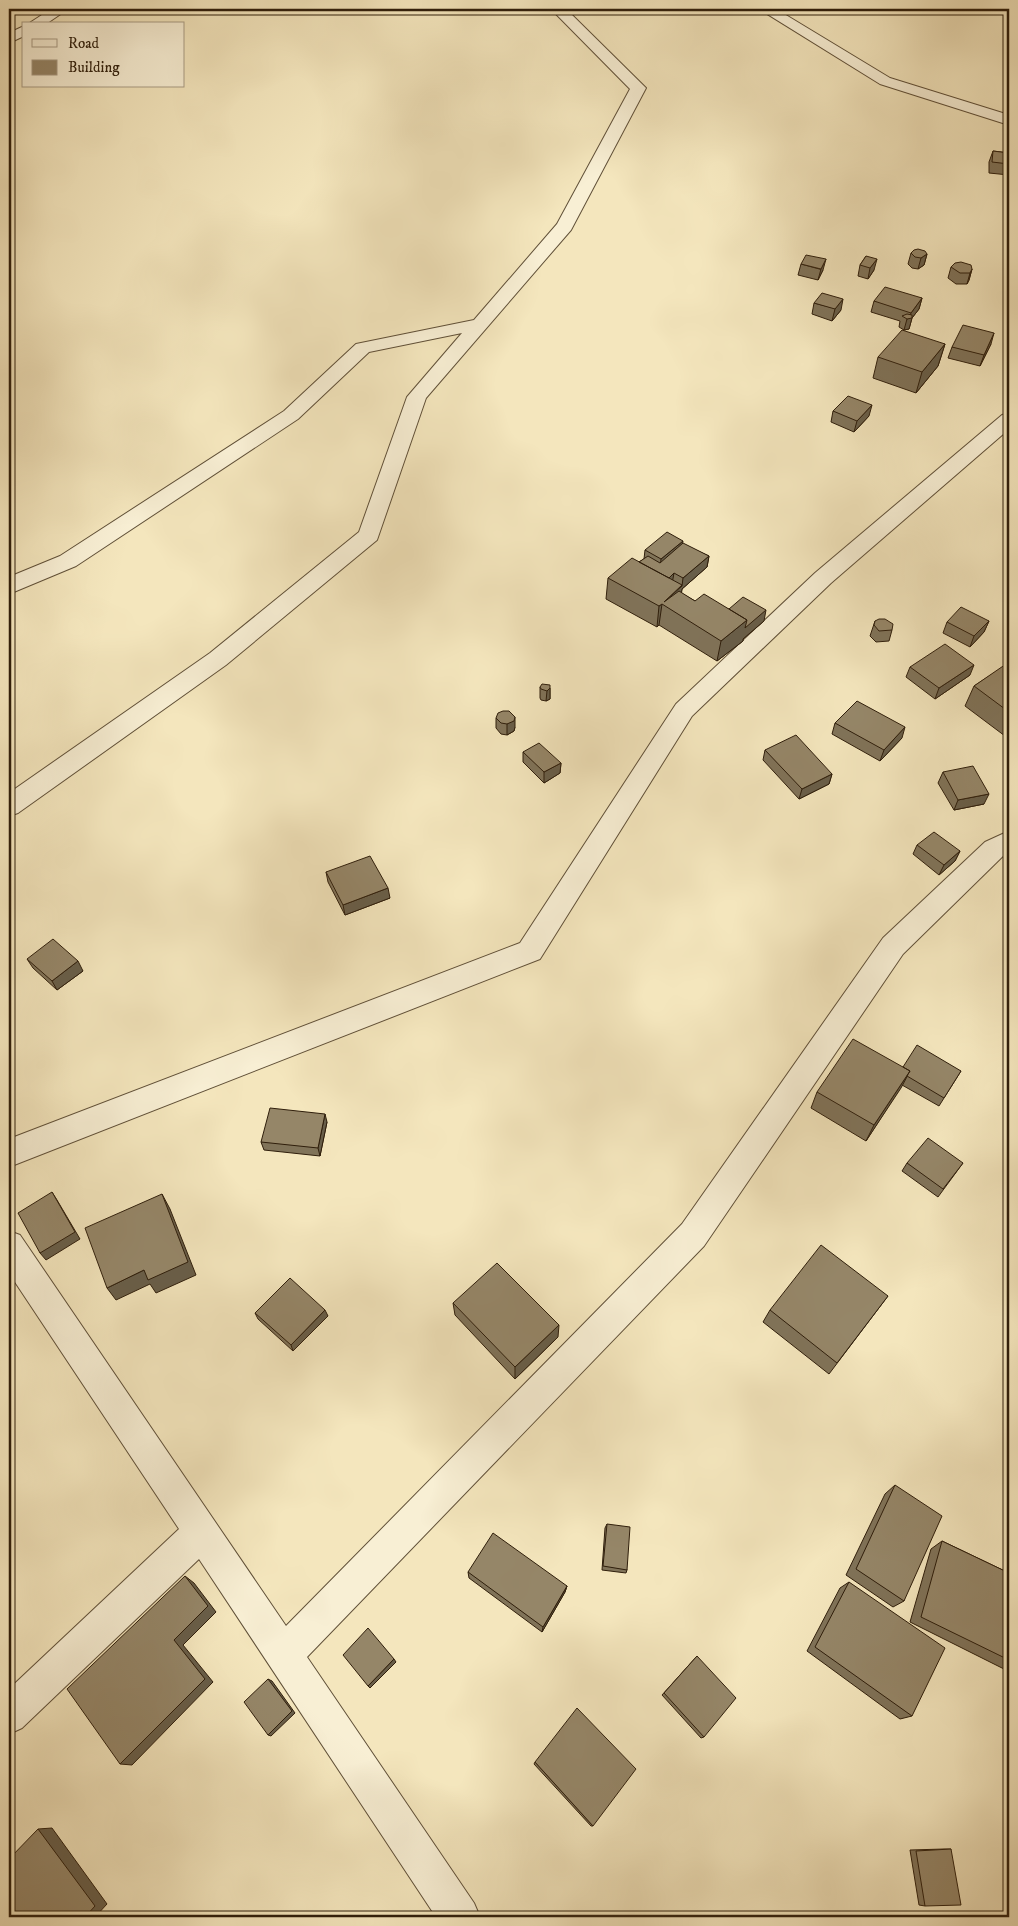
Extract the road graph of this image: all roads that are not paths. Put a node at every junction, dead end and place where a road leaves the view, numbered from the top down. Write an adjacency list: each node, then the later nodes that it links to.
1 (61, 9): 4 (street)
2 (558, 9): 8 (street)
3 (766, 9): 7 (street)
4 (38, 22)
5 (22, 31): 6 (street)
6 (9, 38)
7 (1009, 120)
8 (480, 324): 10 (street); 11 (street)
9 (1009, 419): 13 (street)
10 (9, 586)
11 (9, 806)
12 (1009, 841): 16 (street)
13 (9, 1154)
14 (9, 1246): 15 (street)
15 (201, 1533): 16 (street); 17 (street)
16 (283, 1655): 18 (street)
17 (9, 1715)
18 (460, 1917)

